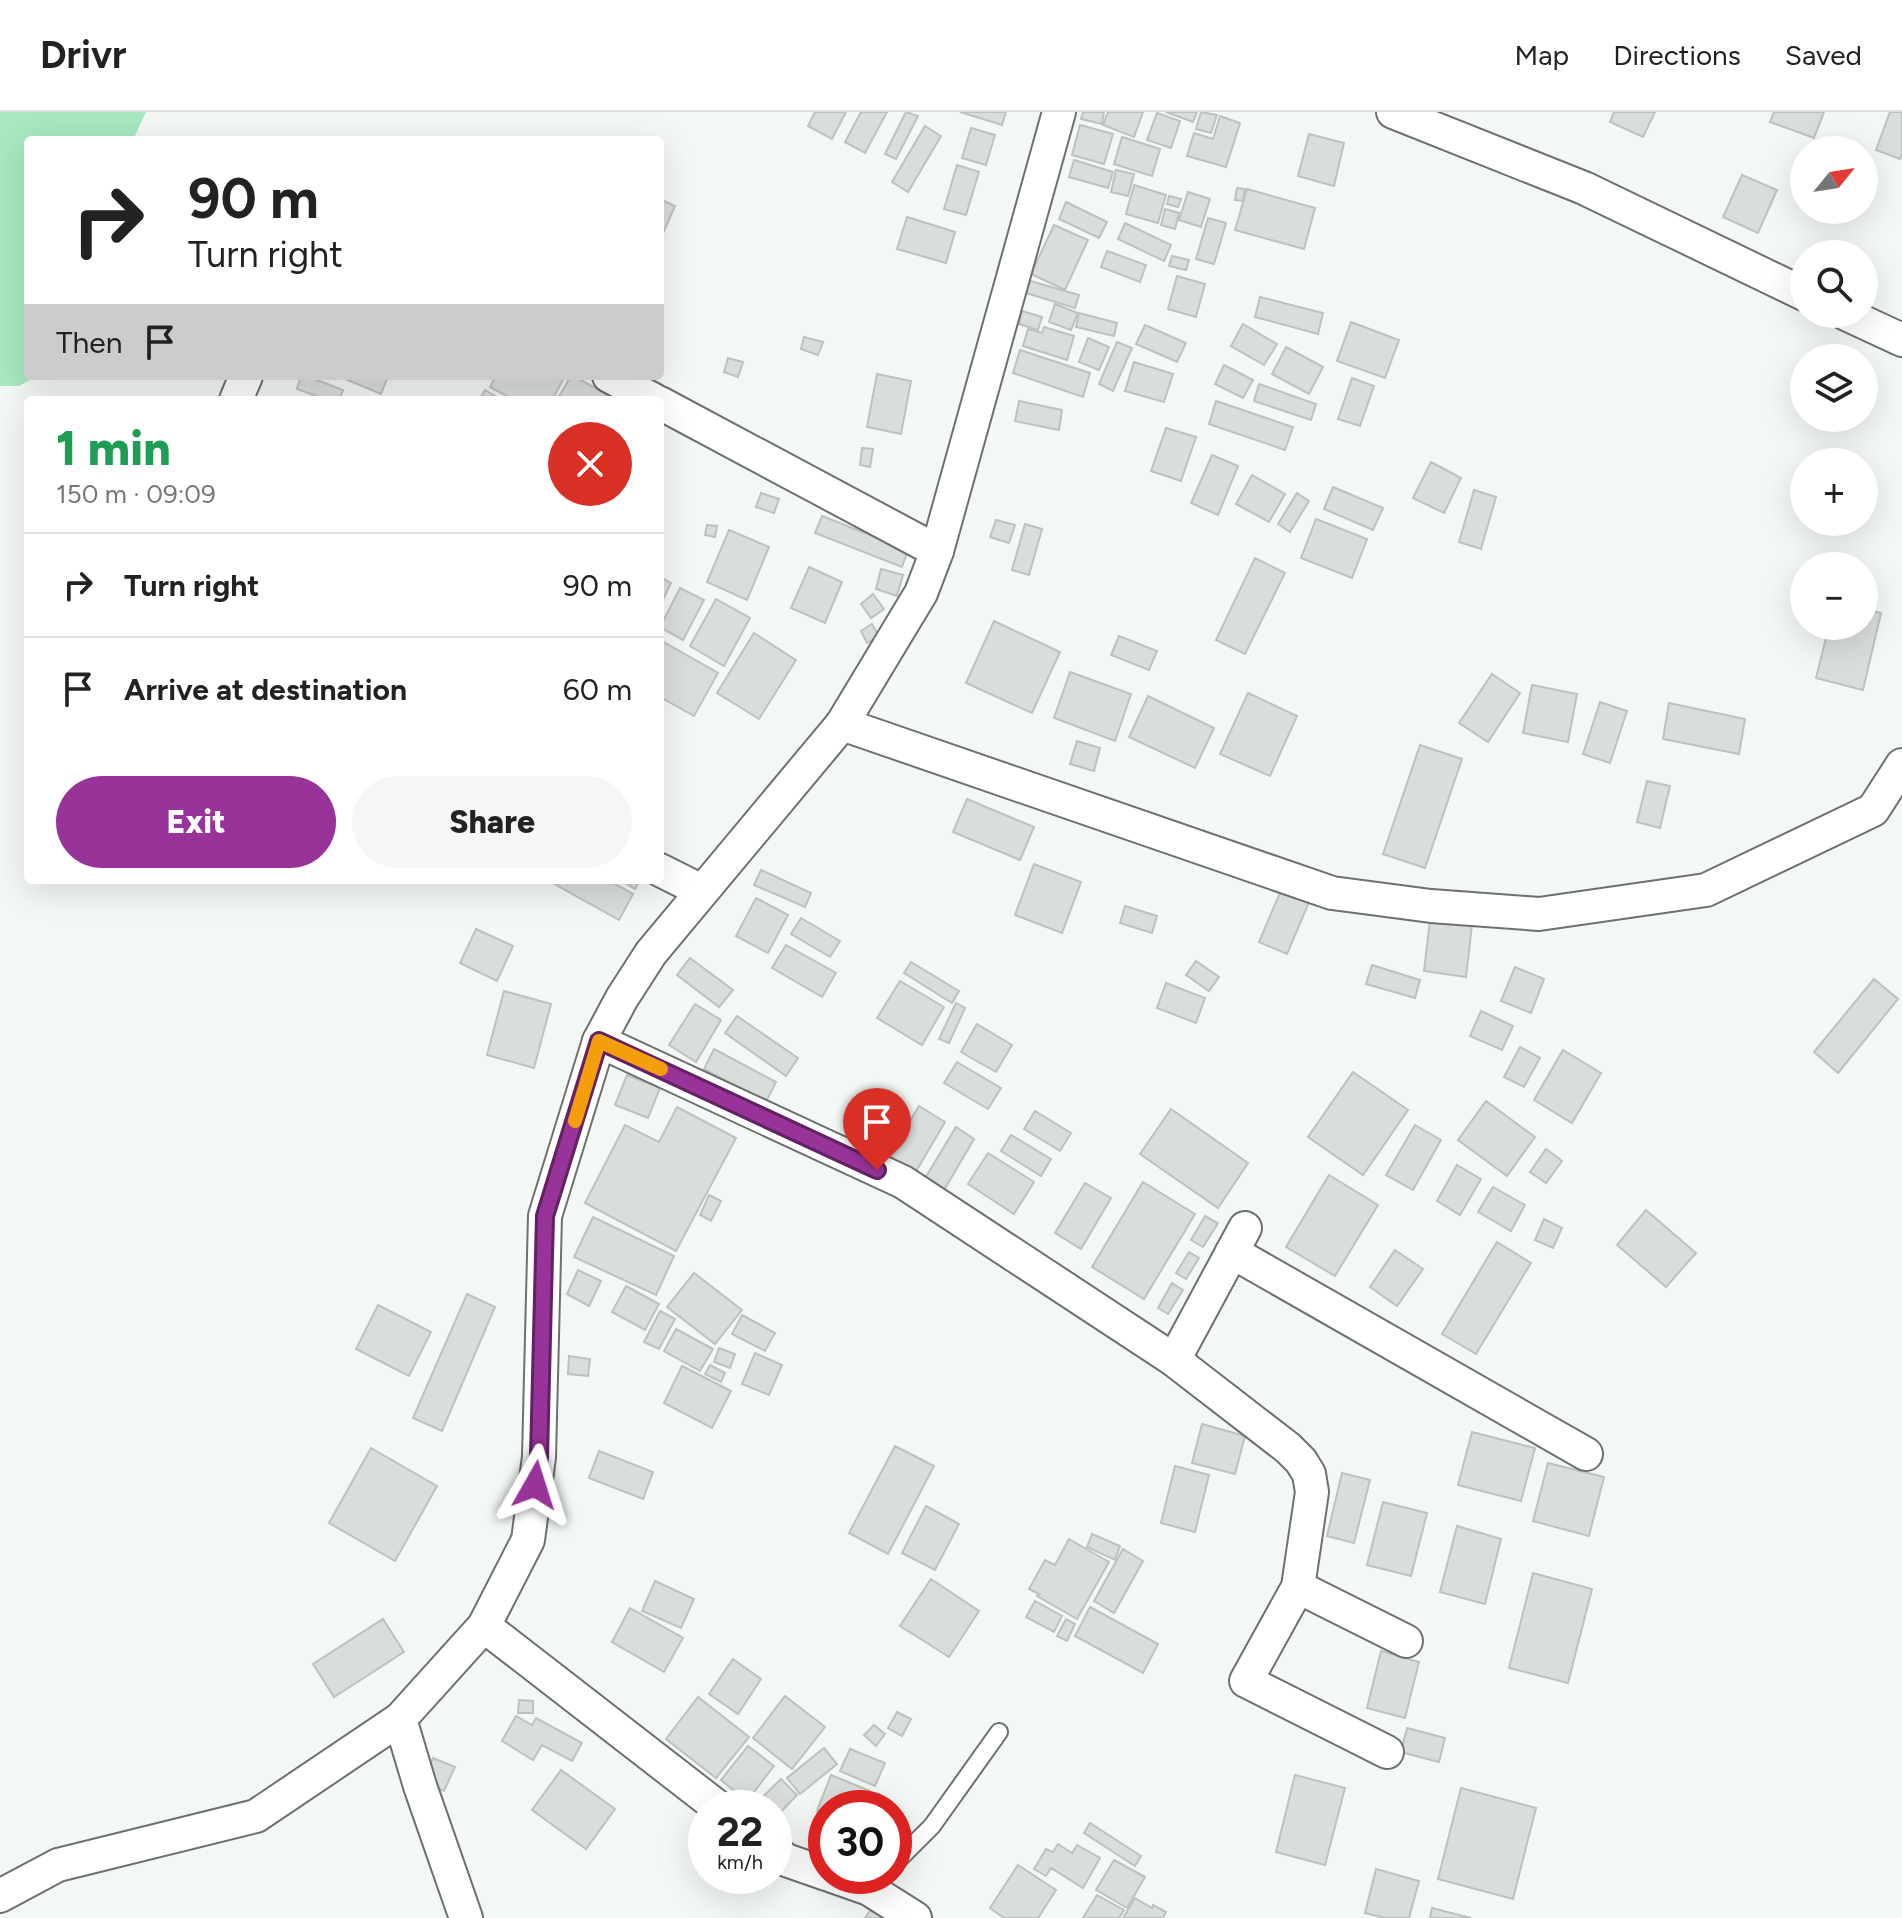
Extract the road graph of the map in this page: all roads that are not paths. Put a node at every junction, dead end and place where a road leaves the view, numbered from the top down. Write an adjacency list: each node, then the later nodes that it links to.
1 (1059, 112): 9 (street)
2 (1393, 112): 3 (street)
3 (1790, 287)
4 (1876, 328): 5 (street)
5 (1902, 340)
6 (616, 380): 7 (street)
7 (646, 396)
8 (664, 405): 9 (street)
9 (937, 551): 10 (street)
10 (842, 724): 11 (street); 13 (street)
11 (1902, 765)
12 (664, 872): 13 (street)
13 (702, 891): 14 (street)
14 (599, 1041): 15 (street); 18 (street)
15 (1174, 1360): 16 (street); 17 (street)
16 (1586, 1454)
17 (1298, 1587): 19 (street); 22 (street)
18 (484, 1626): 20 (street); 23 (street)
19 (1406, 1641)
20 (400, 1719): 26 (street); 27 (street)
21 (999, 1732): 24 (lane)
22 (1387, 1752)
23 (696, 1790)
24 (912, 1846)
25 (889, 1894): 28 (street)
26 (0, 1896)
27 (466, 1918)
28 (915, 1918)

